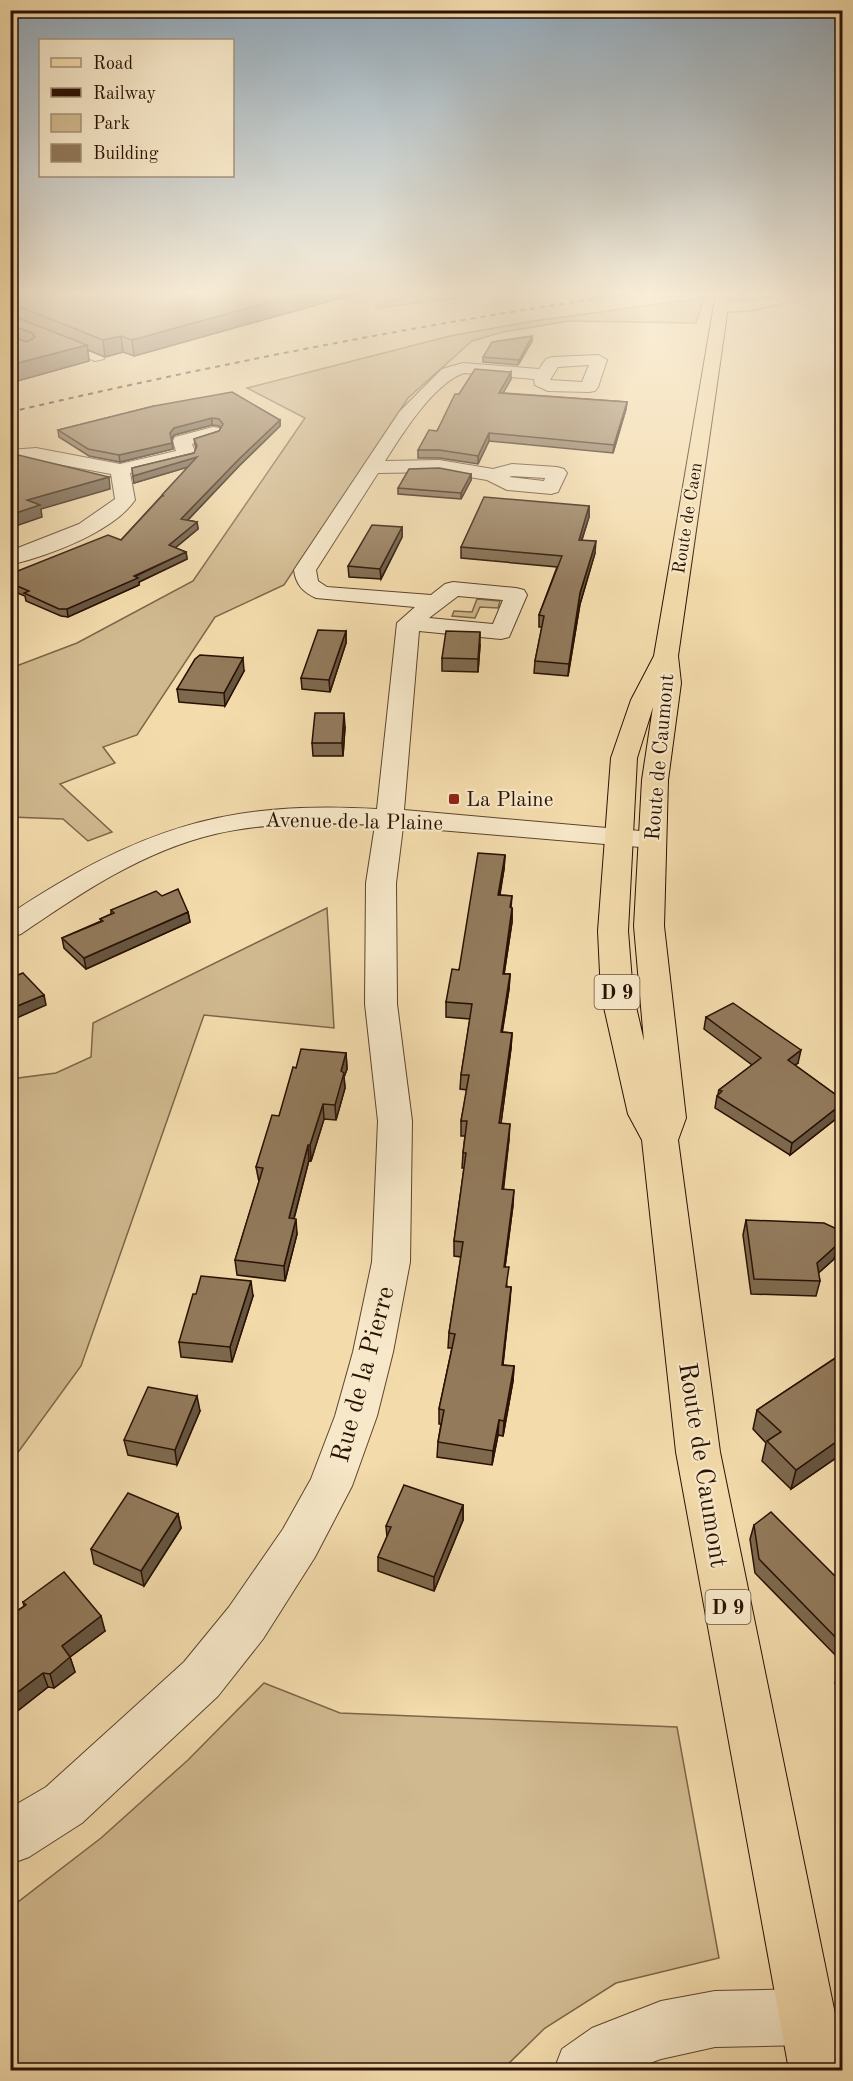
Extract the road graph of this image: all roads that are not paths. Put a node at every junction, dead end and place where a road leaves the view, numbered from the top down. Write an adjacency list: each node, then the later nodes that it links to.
1 (431, 390): 5 (street)
2 (707, 390): 11 (main road, Route de Caen / D 9)
3 (213, 432): 6 (street)
4 (10, 456): 6 (street)
5 (372, 467): 7 (street); 9 (street)
6 (120, 470): 8 (street)
7 (493, 475)
8 (10, 559)
9 (436, 602): 10 (street); 10 (street)
10 (408, 623): 12 (street, Rue de la Pierre)
11 (666, 656): 13 (main road, Route de Caumont / D 9); 14 (main road, Route de Caumont / D 9)
12 (390, 817): 13 (street, Avenue de la Plaine); 15 (street, Avenue de la Plaine); 17 (street, Rue de la Pierre)
13 (617, 837): 14 (street, Avenue de la Plaine); 16 (main road, Route de Caumont / D 9)
14 (652, 840): 16 (main road, Route de Caumont / D 9)
15 (10, 928)
16 (660, 1140): 18 (main road, Route de Caumont / D 9)
17 (10, 1838)
18 (807, 2017): 19 (street); 20 (main road, Route de Caumont / D 9)
19 (583, 2070)
20 (818, 2070)

